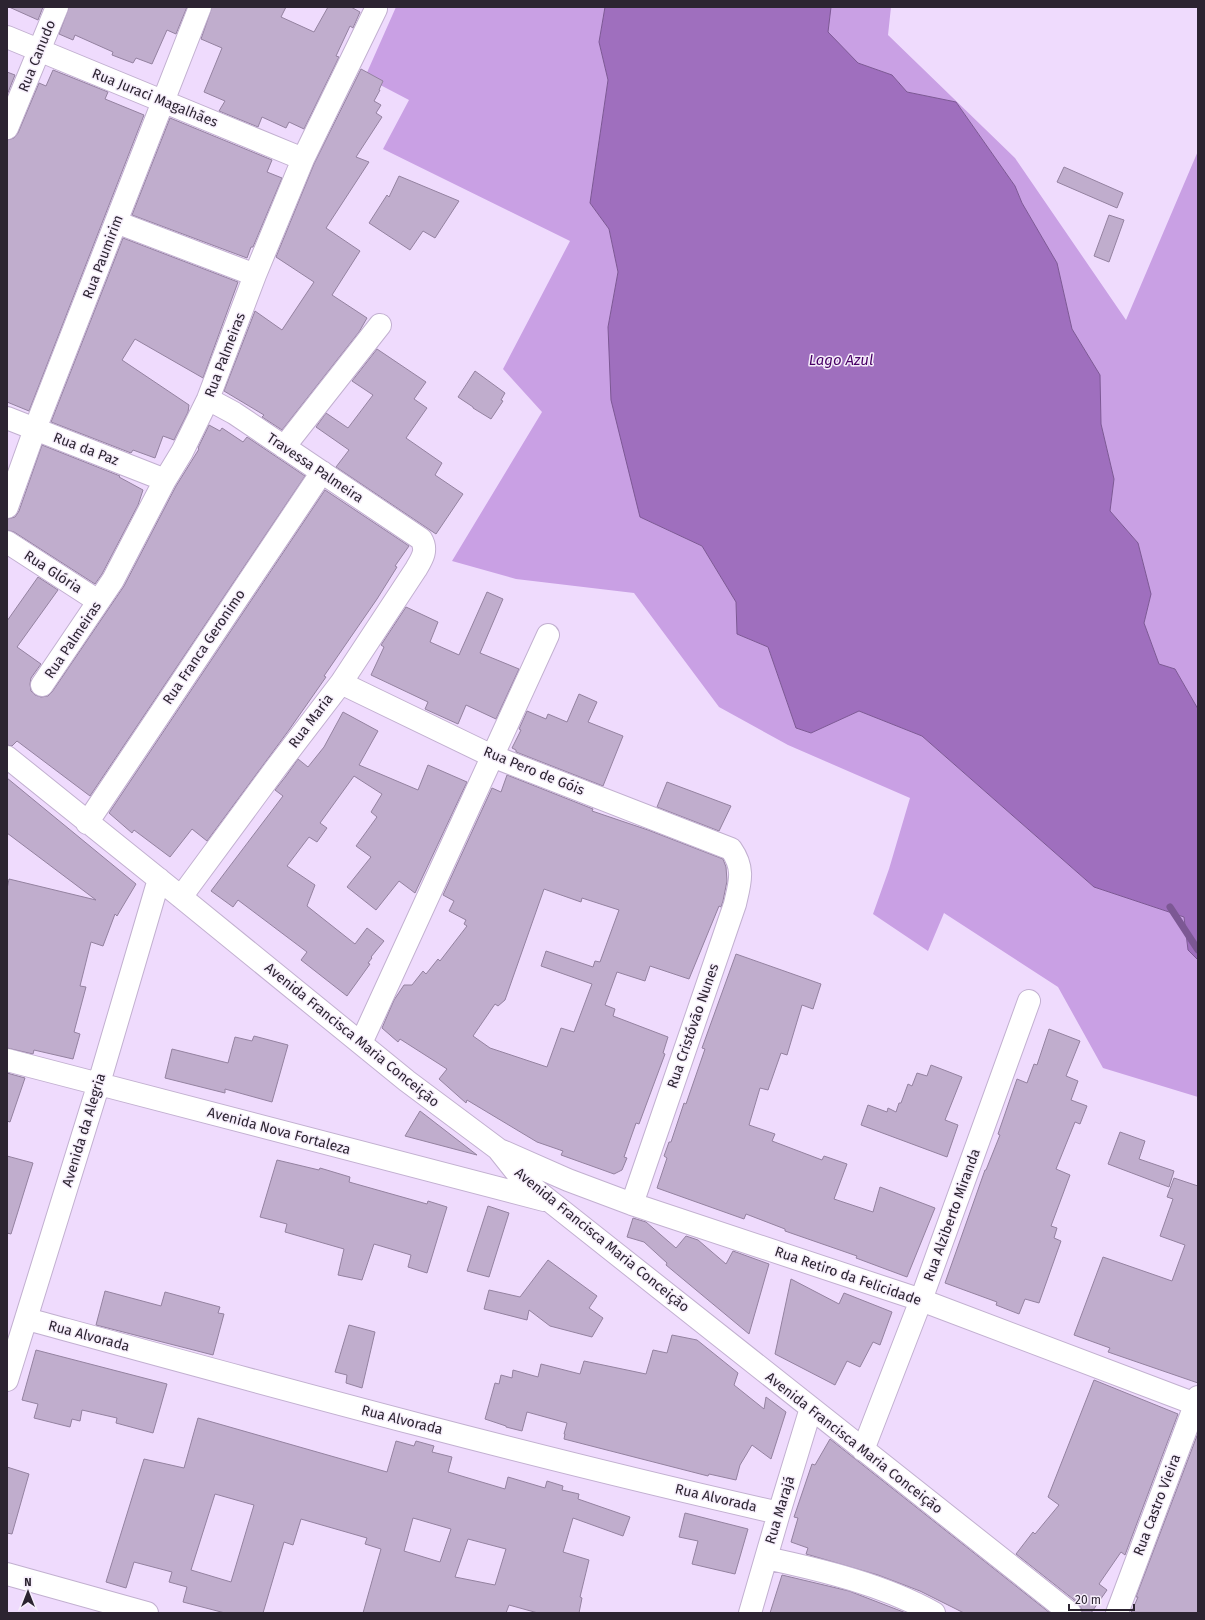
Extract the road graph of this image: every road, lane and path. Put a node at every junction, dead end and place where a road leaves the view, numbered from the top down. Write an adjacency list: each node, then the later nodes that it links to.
1 (57, 7): 5 (street, Rua Canudo)
2 (200, 7): 6 (street, Rua Paumirim)
3 (376, 9): 8 (street, Rua Palmeiras)
4 (7, 37): 5 (street, Rua Juraci Magalhães)
5 (40, 50): 6 (street, Rua Juraci Magalhães); 7 (street, Rua Canudo)
6 (162, 100): 8 (street, Rua Juraci Magalhães); 9 (street, Rua Paumirim)
7 (7, 128)
8 (303, 159): 10 (street, Rua Palmeiras)
9 (116, 222): 10 (street); 14 (street, Rua Paumirim)
10 (255, 275): 12 (street, Rua Palmeiras)
11 (380, 325): 15 (street)
12 (208, 399): 15 (street, Travessa Palmeira); 17 (street, Rua Palmeiras)
13 (7, 418): 14 (street, Rua da Paz)
14 (35, 429): 17 (street, Rua da Paz); 18 (street, Rua Paumirim)
15 (284, 447): 16 (street, Travessa Palmeira)
16 (322, 472): 19 (street, Travessa Palmeira); 27 (street, Rua Franca Geronimo)
17 (165, 480): 21 (street, Rua Palmeiras)
18 (7, 507)
19 (421, 539): 23 (street, Rua Maria)
20 (7, 542): 21 (street, Rua Glória)
21 (98, 601): 24 (street, Rua Palmeiras)
22 (548, 635): 25 (street)
23 (341, 683): 25 (street, Rua Pero de Góis); 30 (street, Rua Maria)
24 (42, 685)
25 (492, 756): 28 (street, Rua Pero de Góis); 32 (street)
26 (7, 757): 27 (street, Avenida Francisca Maria Conceição)
27 (87, 823): 29 (street, Avenida Francisca Maria Conceição)
28 (731, 849): 37 (street, Rua Cristóvão Nunes)
29 (159, 879): 30 (street, Avenida Francisca Maria Conceição); 34 (street, Avenida da Alegria)
30 (181, 897): 32 (street, Avenida Francisca Maria Conceição)
31 (1029, 1001): 38 (street, Rua Alziberto Miranda)
32 (361, 1043): 35 (street, Avenida Francisca Maria Conceição)
33 (7, 1060): 34 (street, Avenida Nova Fortaleza)
34 (99, 1083): 36 (street, Avenida Nova Fortaleza); 39 (street, Avenida da Alegria)
35 (498, 1149): 36 (street, Avenida Francisca Maria Conceição); 37 (street, Rua Retiro da Felicidade)
36 (551, 1202): 42 (street, Avenida Francisca Maria Conceição)
37 (632, 1204): 38 (street, Rua Retiro da Felicidade)
38 (921, 1300): 41 (street, Rua Retiro da Felicidade); 43 (street, Rua Alziberto Miranda)
39 (27, 1319): 40 (street, Avenida da Alegria); 44 (street, Rua Alvorada)
40 (7, 1380)
41 (1197, 1402): 51 (street, Rua Castro Vieira)
42 (811, 1408): 43 (street, Avenida Francisca Maria Conceição); 44 (street, Rua Marajá)
43 (863, 1450): 50 (street, Avenida Francisca Maria Conceição)
44 (779, 1513): 45 (street, Rua Marajá)
45 (766, 1558): 47 (street); 49 (street, Rua Marajá)
46 (7, 1574): 48 (street)
47 (930, 1612)
48 (147, 1613)
49 (750, 1613)
50 (1070, 1613)
51 (1117, 1613)

